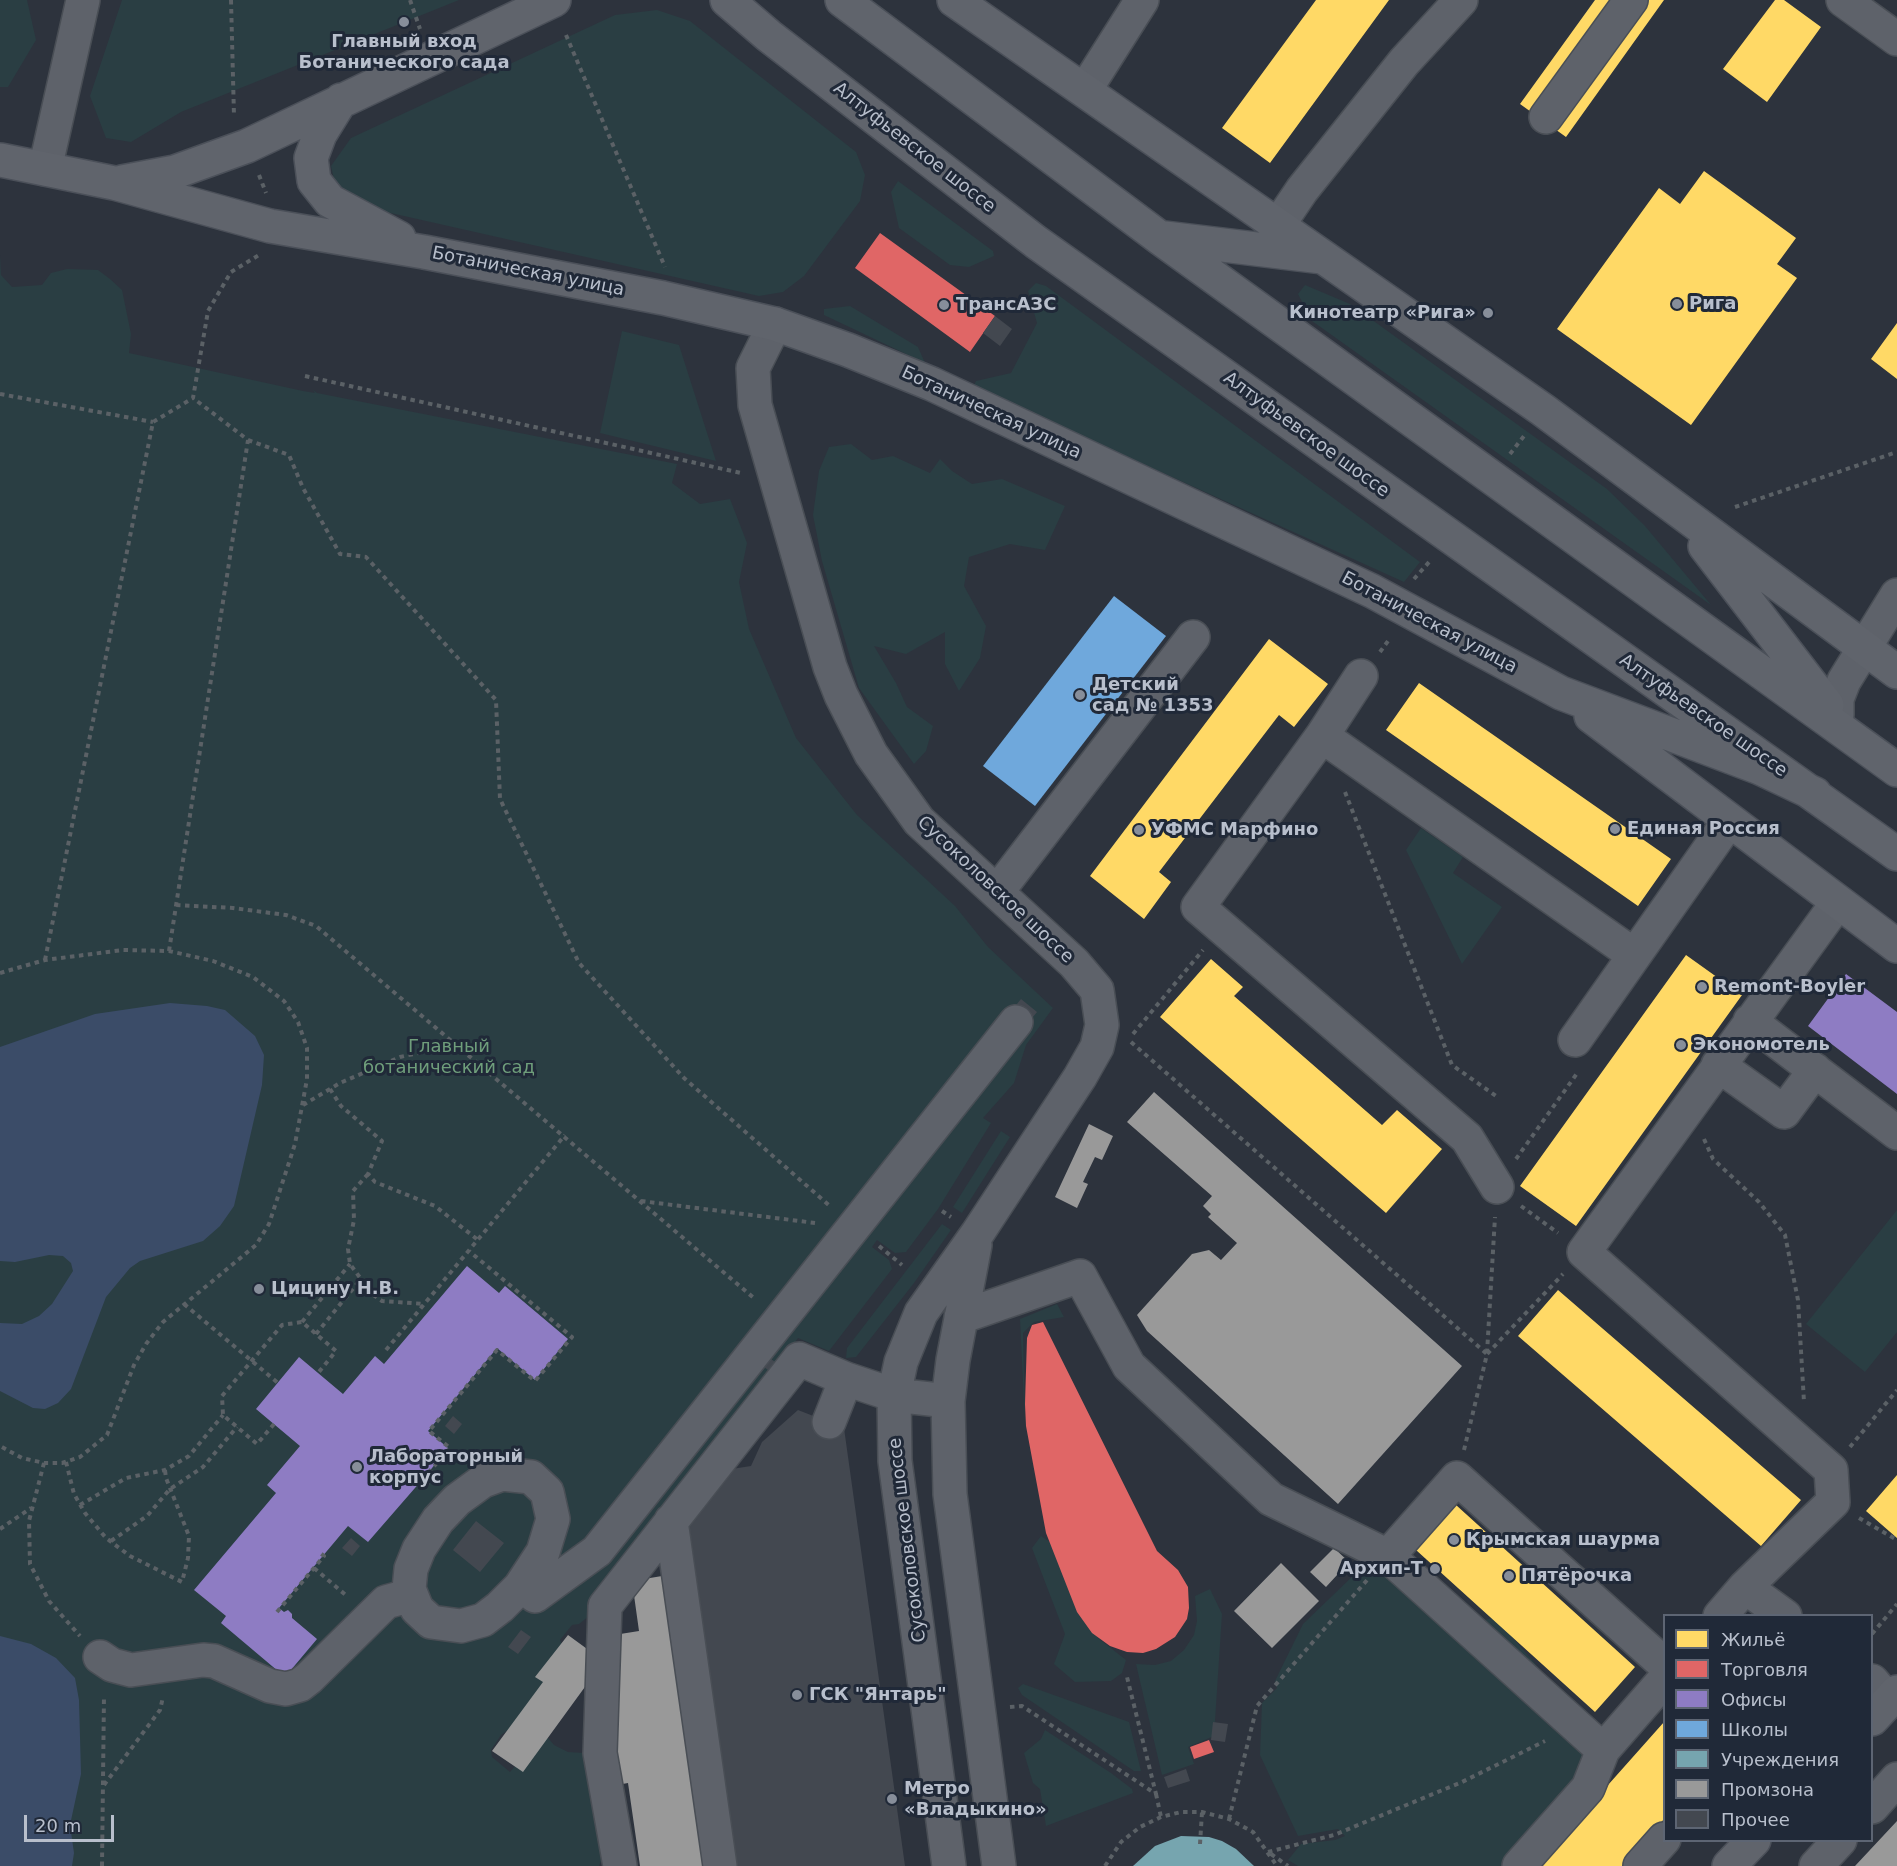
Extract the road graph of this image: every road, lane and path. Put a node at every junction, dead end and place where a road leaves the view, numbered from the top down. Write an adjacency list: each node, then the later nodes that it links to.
1 (83, 0): 20 (street)
2 (231, 0): 17 (path)
3 (410, 0): 12 (path)
4 (554, 0): 16 (main road, Ботаническая улица)
5 (727, 0): 45 (main road, Алтуфьевское шоссе)
6 (842, 0): 25 (main road)
7 (954, 0): 15 (main road)
8 (1142, 0): 15 (street)
9 (1461, 0): 24 (street)
10 (1631, 0): 18 (street)
11 (1843, 0): 14 (street)
12 (420, 29)
13 (566, 35): 29 (path)
14 (1897, 39)
15 (1085, 90): 24 (main road)
16 (341, 100): 22 (main road, Ботаническая улица); 27 (main road)
17 (234, 115)
18 (1546, 117)
19 (0, 160): 20 (main road, Ботаническая улица)
20 (45, 169): 22 (main road, Ботаническая улица)
21 (258, 172): 23 (path)
22 (114, 183): 27 (main road, Ботаническая улица)
23 (269, 199)
24 (1279, 224): 28 (main road)
25 (1160, 238): 28 (main road); 54 (main road)
26 (267, 250): 33 (path)
27 (424, 252): 30 (main road, Ботаническая улица)
28 (1327, 257): 40 (main road)
29 (665, 267)
30 (776, 324): 50 (main road, Ботаническая улица); 59 (street, Сусоколовское шоссе)
31 (305, 376): 39 (path)
32 (0, 394): 34 (path)
33 (193, 398): 34 (path); 36 (path)
34 (153, 422): 66 (path)
35 (1526, 434): 38 (path)
36 (248, 440): 61 (path); 83 (path)
37 (1897, 452): 41 (path)
38 (1507, 459)
39 (741, 473)
40 (1652, 490): 47 (main road); 51 (main road)
41 (1735, 507)
42 (1430, 561): 43 (path)
43 (1408, 586)
44 (1897, 594): 47 (street)
45 (1565, 620): 52 (main road); 56 (main road, Алтуфьевское шоссе)
46 (1193, 637): 59 (street)
47 (1863, 648): 48 (main road); 51 (street)
48 (1897, 672)
49 (1361, 676): 53 (street)
50 (1561, 693): 52 (main road, Ботаническая улица); 57 (main road)
51 (1837, 715): 54 (main road)
52 (1665, 733): 56 (main road, Ботаническая улица); 57 (main road)
53 (1322, 736): 62 (street); 65 (street)
54 (1888, 763)
55 (1344, 791): 75 (path)
56 (1815, 794): 58 (main road, Алтуфьевское шоссе)
57 (1729, 821): 60 (main road); 65 (street)
58 (1897, 854)
59 (997, 892): 84 (street, Сусоколовское шоссе)
60 (1838, 902): 63 (main road); 68 (street)
61 (176, 905): 64 (path); 71 (path)
62 (1222, 927): 81 (street); 100 (path)
63 (1897, 946)
64 (169, 951): 66 (path); 76 (path)
65 (1634, 955): 70 (street)
66 (45, 960): 67 (path)
67 (0, 973)
68 (1750, 1021): 72 (street); 73 (street)
69 (1016, 1022): 83 (street)
70 (1575, 1040): 81 (path)
71 (462, 1049): 74 (path); 79 (path)
72 (1718, 1065): 73 (street); 77 (street)
73 (1815, 1070): 78 (street)
74 (330, 1089): 76 (path); 80 (path)
75 (1496, 1096)
76 (302, 1105): 91 (path)
77 (1689, 1106): 87 (street); 116 (path)
78 (1897, 1132)
79 (565, 1135): 82 (path); 85 (path)
80 (368, 1174): 85 (path); 88 (path)
81 (1497, 1187): 87 (path); 100 (path)
82 (640, 1201): 83 (path); 95 (path)
83 (855, 1228): 89 (path); 95 (street)
84 (977, 1234): 93 (street, Сусоколовское шоссе); 107 (street, Сусоколовское шоссе)
85 (478, 1239): 86 (path)
86 (469, 1251): 92 (path); 99 (path)
87 (1584, 1252): 100 (path); 116 (street)
88 (350, 1264): 90 (path); 94 (path)
89 (902, 1265)
90 (360, 1280): 92 (path); 96 (path)
91 (184, 1304): 102 (path); 117 (path)
92 (425, 1304): 98 (path)
93 (961, 1317): 108 (street, Сусоколовское шоссе); 132 (street)
94 (302, 1322): 96 (path); 102 (path)
95 (774, 1327): 101 (street); 136 (street)
96 (316, 1334): 103 (path)
97 (505, 1349): 99 (path)
98 (386, 1350)
99 (501, 1353): 113 (path)
100 (1487, 1354): 121 (path)
101 (799, 1359): 104 (street); 127 (street)
102 (252, 1361): 105 (path); 109 (path)
103 (318, 1373)
104 (846, 1378): 107 (street); 110 (street)
105 (278, 1383)
106 (1897, 1390): 120 (path)
107 (894, 1395): 108 (street); 170 (street, Сусоколовское шоссе)
108 (948, 1401): 171 (street, Сусоколовское шоссе)
109 (223, 1415): 112 (path); 119 (path)
110 (829, 1422)
111 (274, 1424): 112 (path)
112 (237, 1427): 122 (path)
113 (437, 1437): 114 (path); 125 (path)
114 (433, 1442)
115 (0, 1446): 118 (path)
116 (1806, 1448): 120 (street)
117 (66, 1462): 118 (path); 124 (path)
118 (44, 1463): 126 (path)
119 (165, 1470): 122 (path); 124 (path)
120 (1831, 1470): 123 (street)
121 (1458, 1479): 132 (street); 148 (street)
122 (170, 1489): 130 (path); 130 (path)
123 (1833, 1503): 129 (path); 137 (street)
124 (80, 1505): 130 (path)
125 (452, 1505): 136 (street); 138 (street)
126 (31, 1508): 128 (path); 147 (path)
127 (671, 1521): 168 (street); 169 (street)
128 (0, 1528)
129 (1897, 1540)
130 (111, 1541)
131 (320, 1552): 133 (path)
132 (1388, 1556): 153 (street); 161 (path)
133 (314, 1568): 135 (path); 145 (path)
134 (299, 1576): 135 (path)
135 (304, 1580): 140 (path)
136 (522, 1585): 138 (street)
137 (1745, 1587): 143 (street); 144 (street)
138 (411, 1595): 145 (street)
139 (281, 1598): 140 (path)
140 (286, 1601): 142 (path)
141 (1897, 1604): 146 (path)
142 (277, 1612)
143 (1722, 1614)
144 (1782, 1614)
145 (371, 1617): 149 (street)
146 (1873, 1633)
147 (100, 1658): 149 (street); 156 (path)
148 (1663, 1662)
149 (171, 1665): 156 (path)
150 (1126, 1673): 157 (path)
151 (1663, 1682): 154 (street)
152 (1000, 1708): 157 (path)
153 (1575, 1726): 154 (street); 166 (path)
154 (1603, 1750): 175 (street)
155 (1897, 1779): 158 (street)
156 (103, 1787): 167 (path)
157 (1156, 1794): 160 (path)
158 (1873, 1806)
159 (1202, 1812): 160 (path); 161 (path); 165 (path)
160 (1161, 1817): 172 (path)
161 (1229, 1819): 166 (path)
162 (1663, 1841): 176 (street)
163 (1752, 1842): 177 (main road)
164 (1838, 1842): 178 (street)
165 (1200, 1844)
166 (1268, 1852): 173 (path); 174 (path)
167 (102, 1866)
168 (620, 1866)
169 (720, 1866)
170 (949, 1866)
171 (999, 1866)
172 (1105, 1866)
173 (1277, 1866)
174 (1288, 1866)
175 (1519, 1866)
176 (1640, 1866)
177 (1729, 1866)
178 (1816, 1866)

